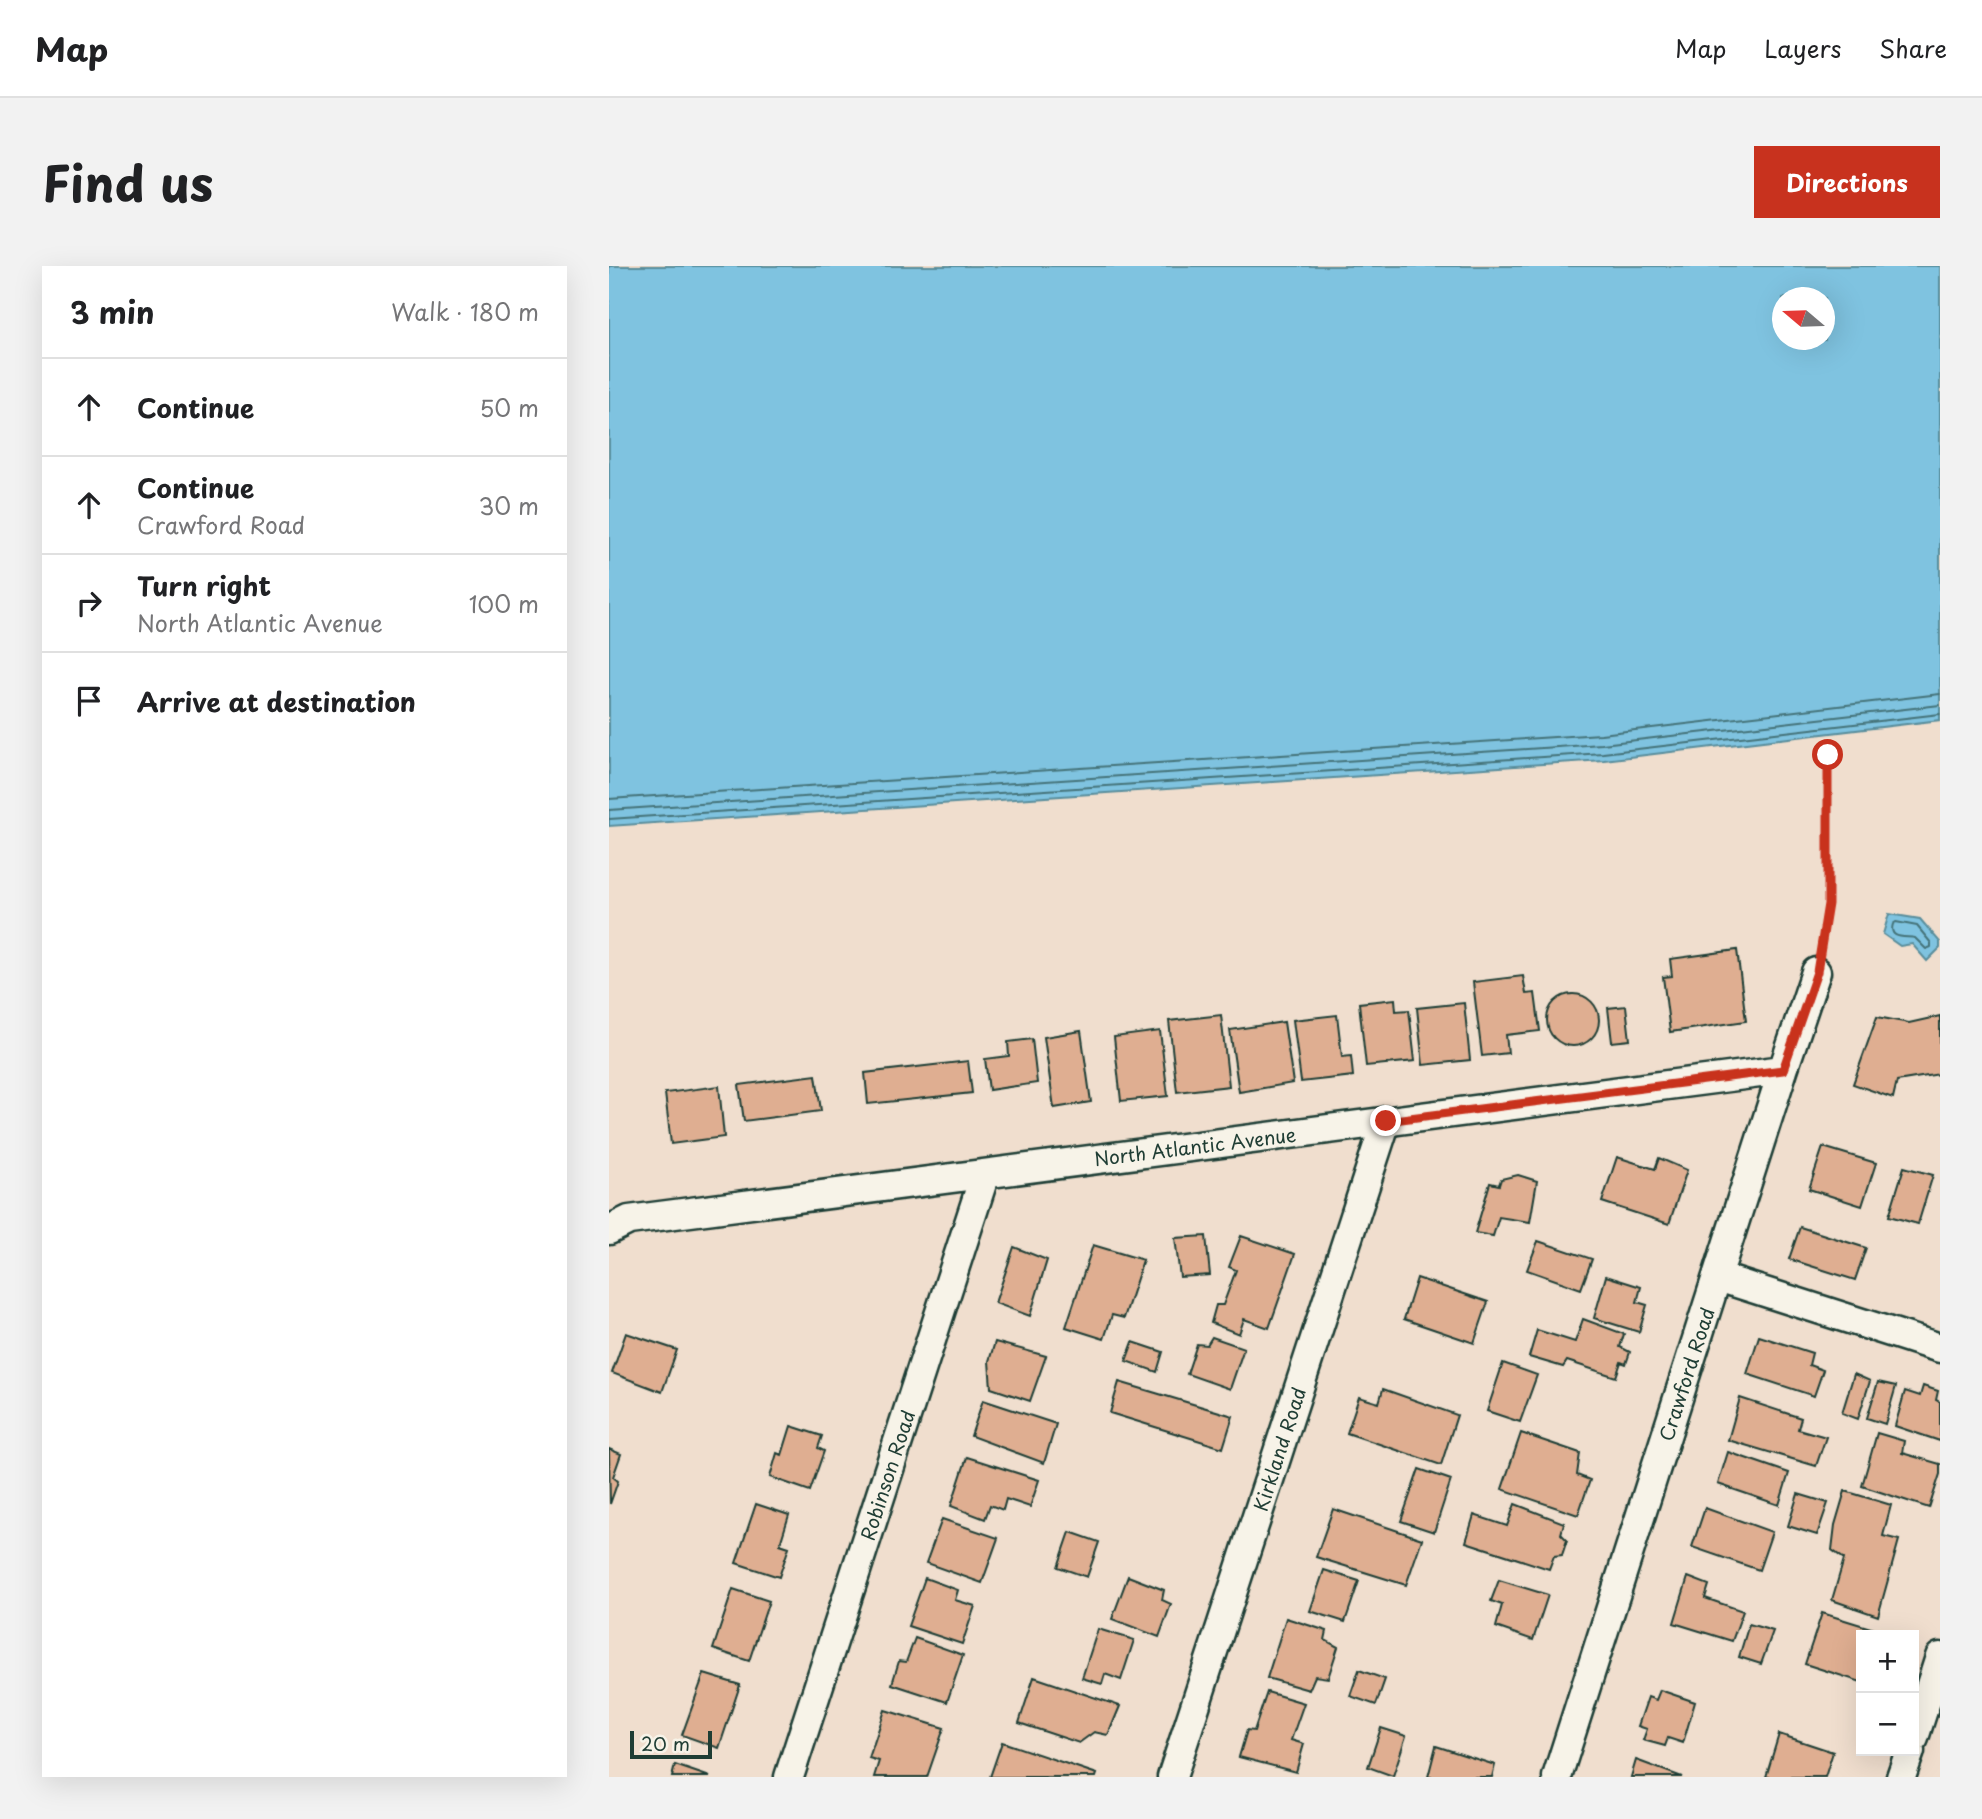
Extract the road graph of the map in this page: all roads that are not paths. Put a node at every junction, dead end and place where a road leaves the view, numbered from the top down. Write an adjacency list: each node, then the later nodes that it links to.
1 (1817, 972): 2 (street, Crawford Road)
2 (1783, 1070): 3 (street, North Atlantic Avenue); 6 (street, Crawford Road)
3 (1386, 1121): 4 (street, North Atlantic Avenue); 12 (street, Kirkland Road)
4 (985, 1174): 5 (street, North Atlantic Avenue); 11 (street, Robinson Road)
5 (609, 1230)
6 (1718, 1277): 7 (street); 13 (street, Crawford Road)
7 (1940, 1348)
8 (1940, 1657): 9 (street)
9 (1919, 1722)
10 (1908, 1756): 14 (street)
11 (789, 1777)
12 (1172, 1777)
13 (1557, 1777)
14 (1901, 1777)

